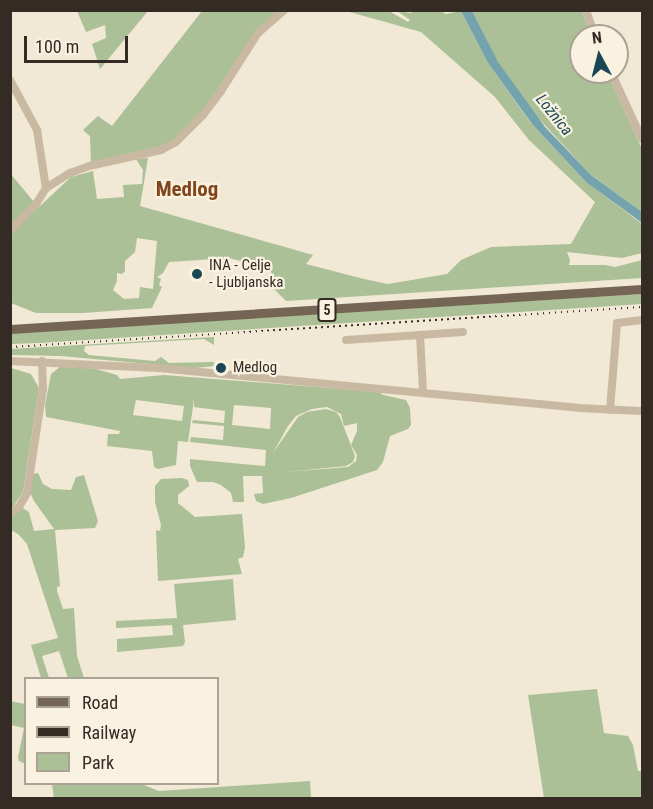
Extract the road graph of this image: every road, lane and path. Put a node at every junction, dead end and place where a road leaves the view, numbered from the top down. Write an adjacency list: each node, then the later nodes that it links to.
1 (284, 10): 5 (street)
2 (10, 80): 5 (street)
3 (617, 84): 4 (street)
4 (642, 139)
5 (46, 188): 6 (street)
6 (10, 231)
7 (642, 289): 9 (main road, 5)
8 (642, 320): 16 (street)
9 (11, 329)
10 (463, 332): 11 (street)
11 (420, 335): 12 (street); 15 (street)
12 (346, 340)
13 (10, 361): 14 (street)
14 (42, 361): 15 (street); 18 (street)
15 (423, 392): 16 (street)
16 (610, 410): 17 (street)
17 (642, 411)
18 (10, 513)

